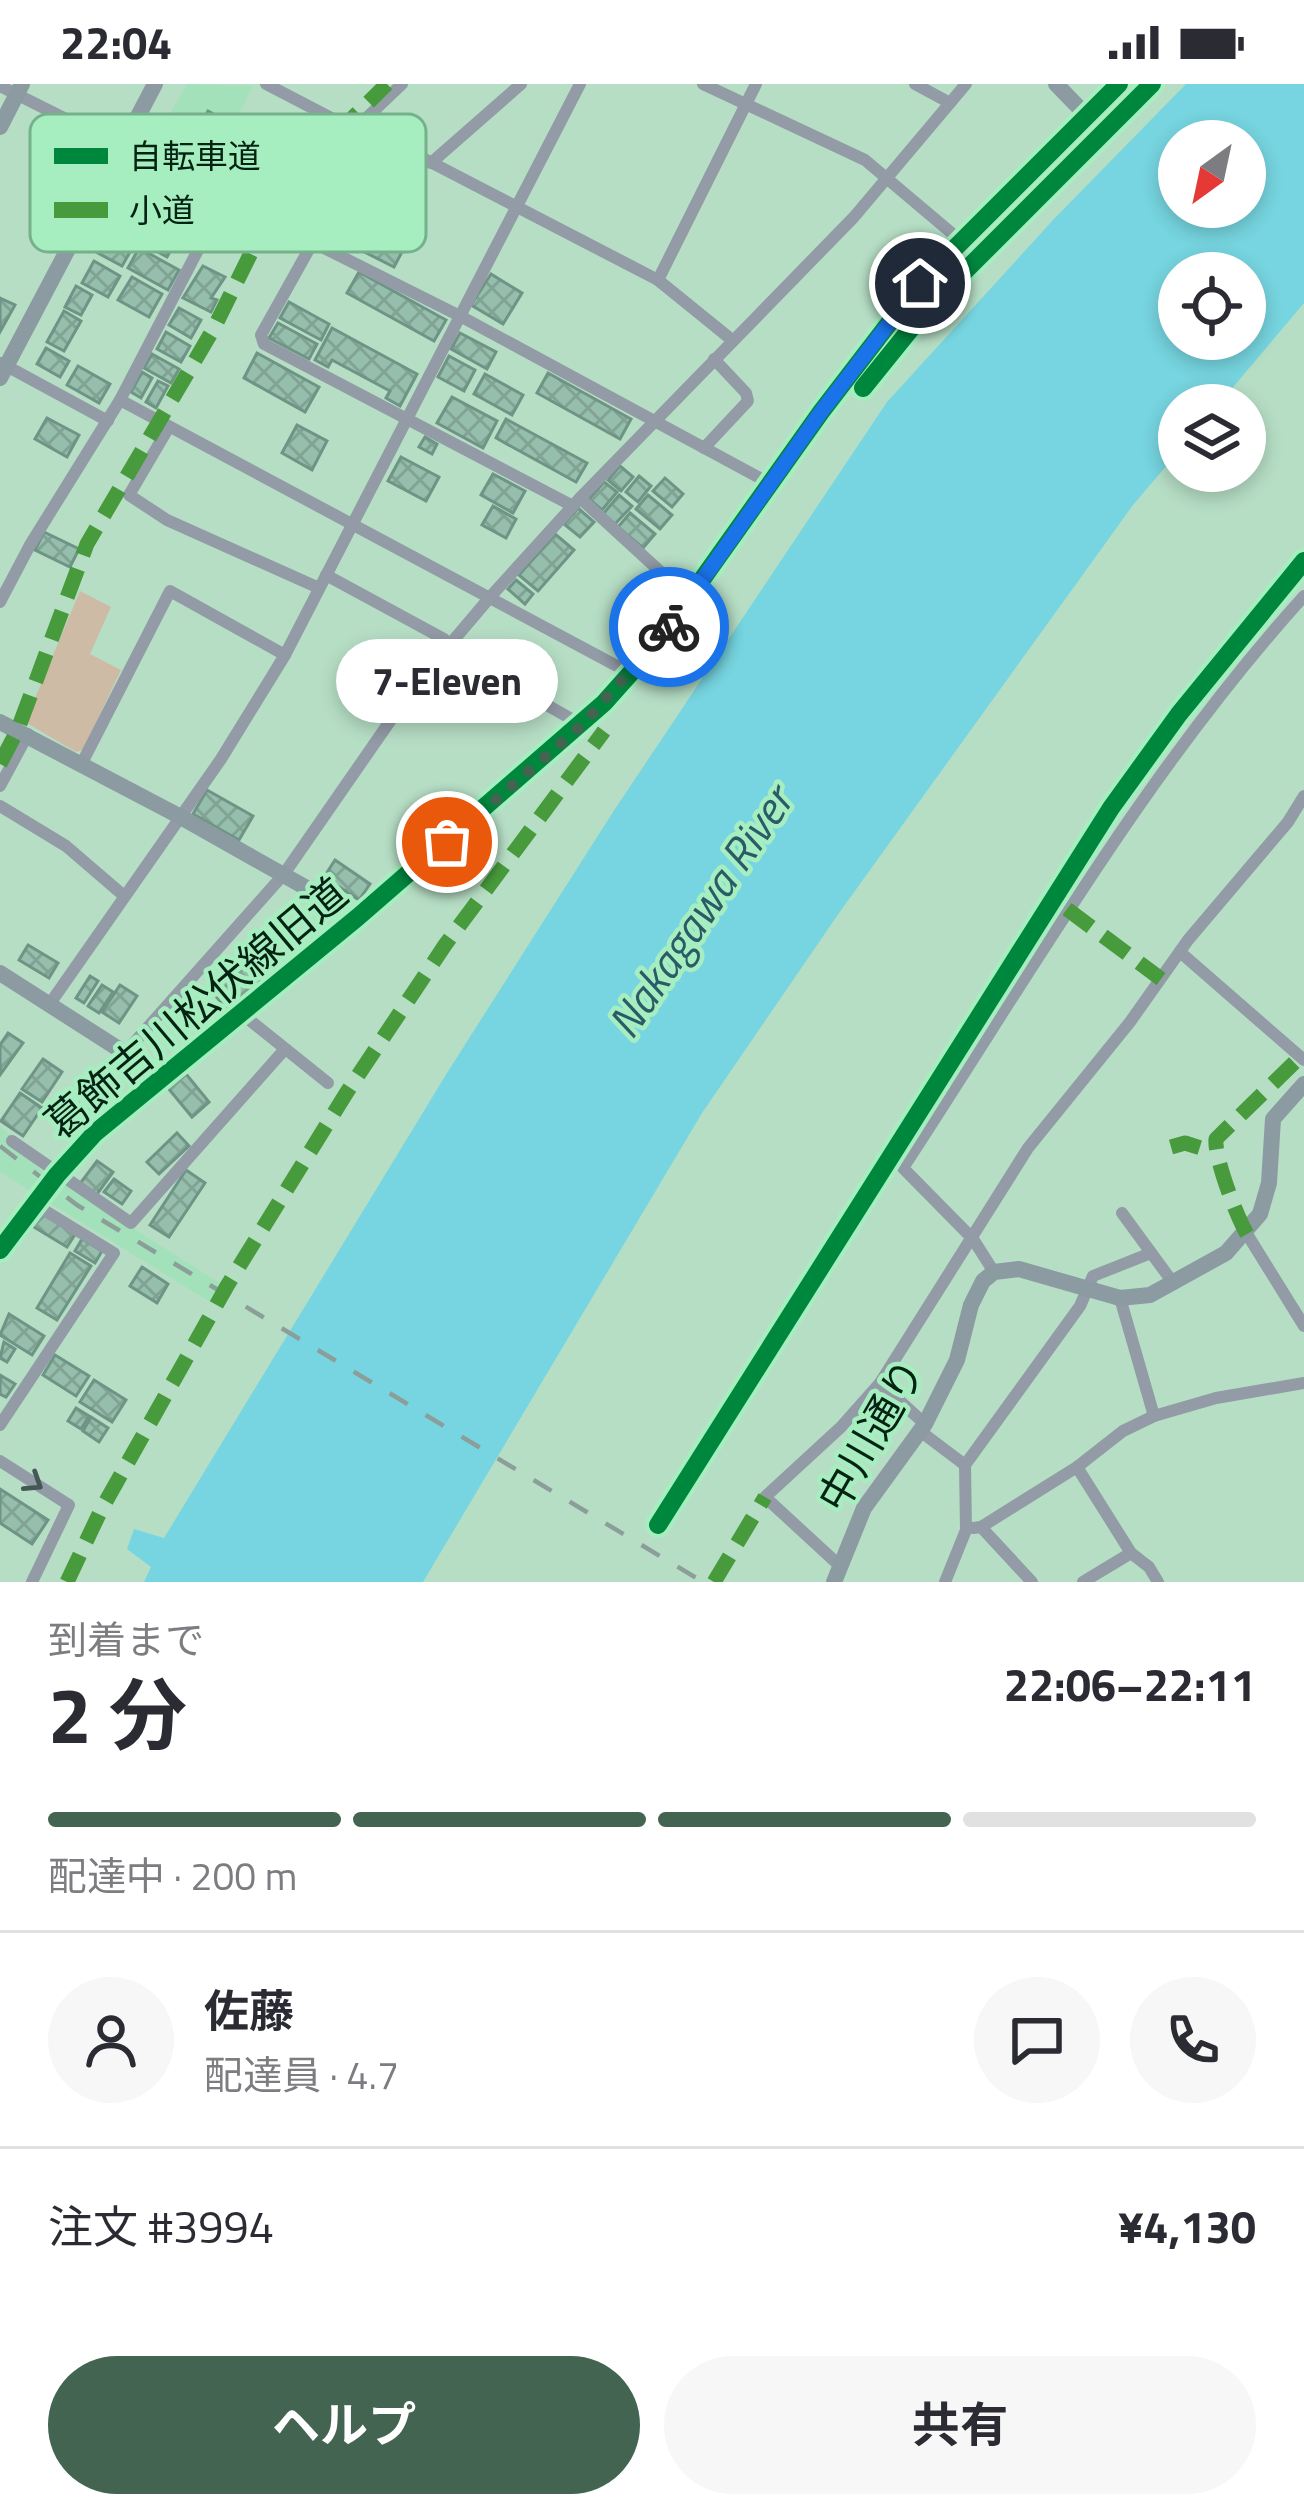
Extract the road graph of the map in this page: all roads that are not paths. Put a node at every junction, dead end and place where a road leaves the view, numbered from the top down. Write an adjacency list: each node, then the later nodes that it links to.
1 (155, 84): 16 (street)
2 (402, 84): 18 (street)
3 (521, 84): 22 (street)
4 (580, 84): 24 (street)
5 (703, 84): 13 (street)
6 (756, 84): 13 (street)
7 (915, 84): 14 (street)
8 (966, 84): 14 (street)
9 (1056, 84): 19 (street)
10 (1119, 84): 19 (street, 葛飾吉川松伏線旧道)
11 (276, 86): 17 (street)
12 (13, 88): 15 (street); 20 (street)
13 (747, 102): 23 (street); 30 (street)
14 (950, 103): 23 (street)
15 (59, 114)
16 (139, 114)
17 (325, 114)
18 (371, 114)
19 (1088, 116): 25 (street, 葛飾吉川松伏線旧道)
20 (0, 127)
21 (426, 160): 22 (street)
22 (431, 163): 24 (street)
23 (888, 178): 25 (street); 32 (street)
24 (516, 206): 30 (street); 31 (street)
25 (961, 241): 41 (street, 葛飾吉川松伏線旧道)
26 (65, 252): 34 (street)
27 (197, 252): 35 (street)
28 (307, 252): 36 (street)
29 (333, 252): 31 (street)
30 (658, 280): 32 (street)
31 (460, 316): 36 (street); 38 (street)
32 (732, 340): 33 (street)
33 (714, 358): 38 (street); 40 (street)
34 (2, 369): 37 (street)
35 (120, 400): 37 (street); 39 (street)
36 (407, 419): 42 (street); 43 (street)
37 (108, 421): 48 (street)
38 (655, 421): 40 (street); 42 (street)
39 (169, 427): 43 (street); 44 (street)
40 (704, 448): 41 (street)
41 (771, 484): 47 (street, 葛飾吉川松伏線旧道)
42 (577, 502): 45 (street); 47 (street)
43 (354, 521): 44 (street); 45 (street)
44 (322, 581): 51 (street); 52 (street)
45 (491, 596): 51 (street); 53 (street)
46 (1304, 596): 49 (street)
47 (689, 598): 53 (street, 葛飾吉川松伏線旧道)
48 (0, 602)
49 (1291, 610): 50 (street); 81 (street)
50 (1304, 621)
51 (449, 645): 55 (street); 62 (street)
52 (285, 655): 57 (street); 61 (street)
53 (630, 673): 55 (street, 葛飾吉川松伏線旧道)
54 (0, 722): 56 (street)
55 (582, 725): 64 (street, 葛飾吉川松伏線旧道)
56 (28, 734): 57 (street); 58 (street)
57 (82, 763): 61 (street)
58 (0, 786)
59 (1304, 796): 65 (street)
60 (0, 806): 63 (street)
61 (179, 816): 62 (street); 63 (street)
62 (284, 874): 64 (street); 70 (street)
63 (123, 895): 67 (street)
64 (358, 917): 68 (street, 葛飾吉川松伏線旧道)
65 (1180, 952): 71 (street); 81 (street)
66 (0, 973): 67 (street)
67 (49, 1005): 70 (street)
68 (242, 1014): 69 (street); 74 (street, 葛飾吉川松伏線旧道)
69 (285, 1048): 72 (street); 76 (street)
70 (124, 1052): 74 (street)
71 (1304, 1060)
72 (328, 1083)
73 (1304, 1084): 80 (street)
74 (153, 1085): 76 (street, 葛飾吉川松伏線旧道)
75 (12, 1142): 76 (street)
76 (57, 1175): 77 (street, 葛飾吉川松伏線旧道)
77 (34, 1204): 79 (street, 葛飾吉川松伏線旧道); 92 (street)
78 (1122, 1213): 83 (street)
79 (5, 1230): 82 (street, 葛飾吉川松伏線旧道)
80 (1246, 1234): 85 (street); 88 (street)
81 (973, 1239): 84 (street); 89 (street)
82 (0, 1250)
83 (1151, 1253): 85 (street); 86 (street)
84 (994, 1272): 86 (street); 93 (street, 中川通り)
85 (1174, 1284): 87 (street)
86 (1087, 1289): 87 (street); 95 (street)
87 (1120, 1298): 91 (street)
88 (1304, 1325)
89 (880, 1383): 93 (street); 99 (street)
90 (1304, 1383): 91 (street)
91 (1154, 1417): 96 (street)
92 (0, 1425)
93 (922, 1427): 95 (street); 99 (street, 中川通り)
94 (0, 1460): 100 (street, one-way to 100)
95 (965, 1465): 97 (street)
96 (1077, 1467): 97 (street); 98 (street)
97 (974, 1528): 101 (street); 102 (street)
98 (1131, 1553): 103 (street); 104 (street)
99 (837, 1574)
100 (32, 1582)
101 (945, 1582)
102 (1033, 1582)
103 (1083, 1582)
104 (1158, 1582)

